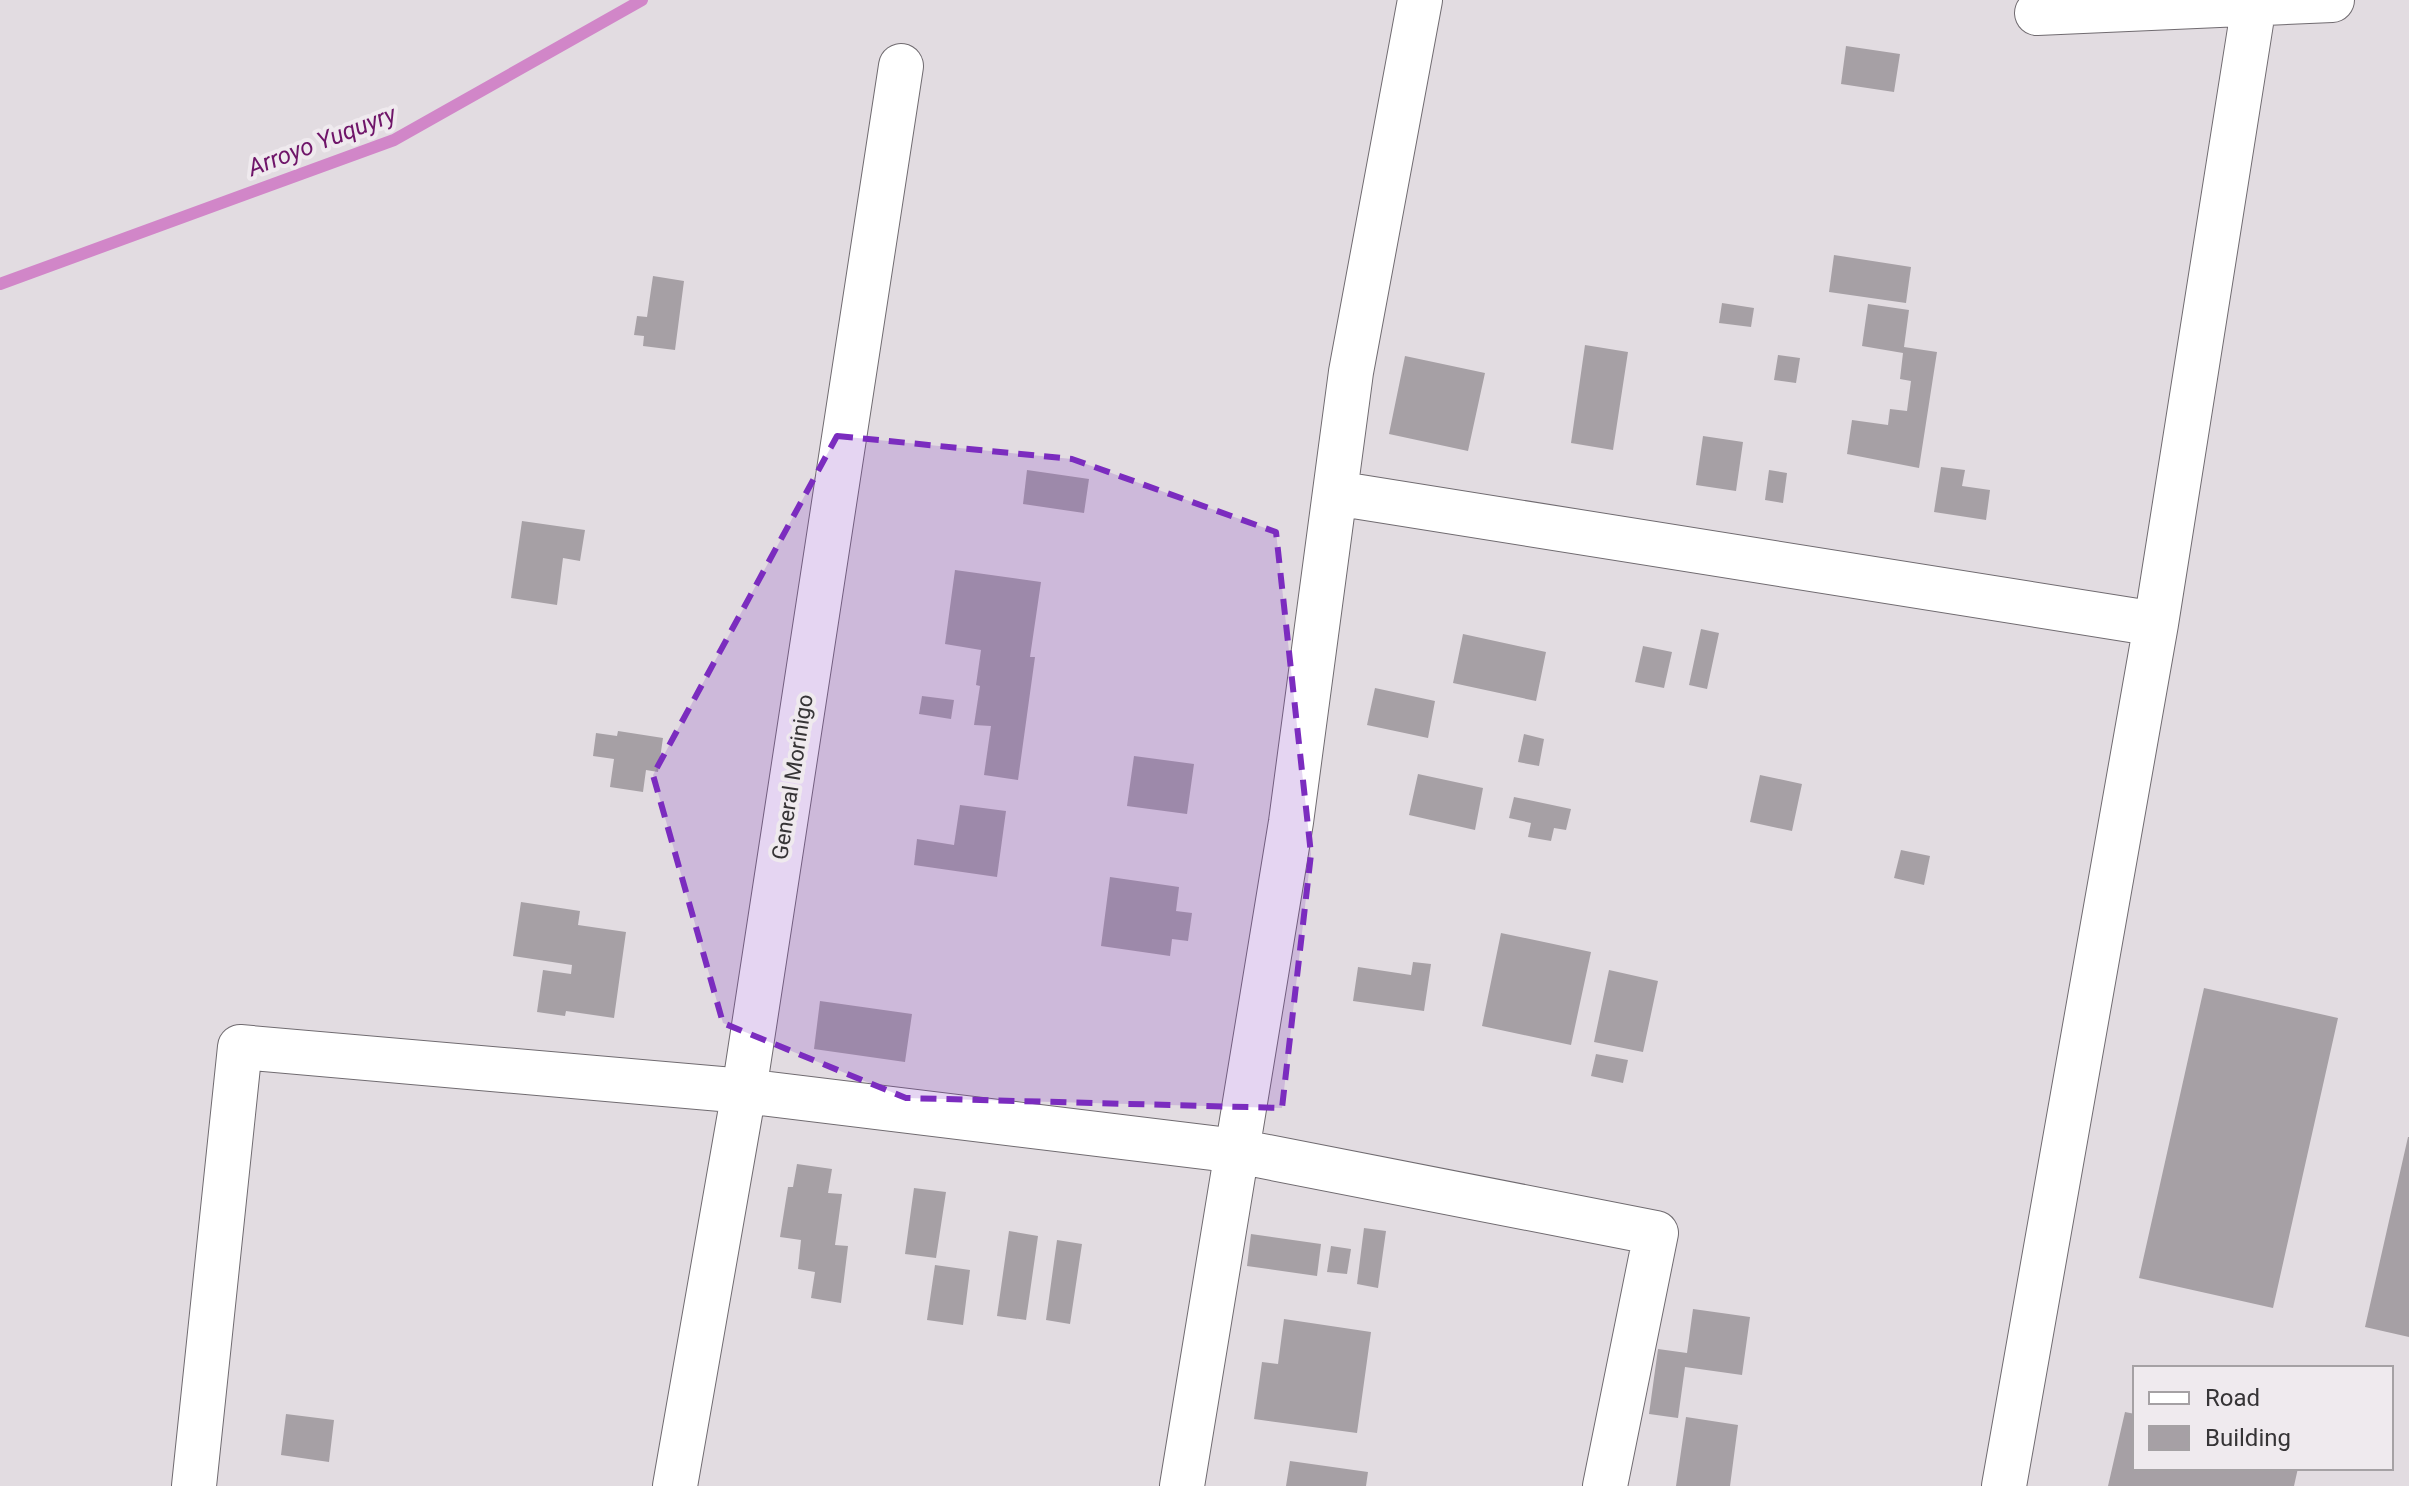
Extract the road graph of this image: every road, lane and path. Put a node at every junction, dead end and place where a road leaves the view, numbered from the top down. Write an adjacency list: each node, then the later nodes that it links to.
1 (1420, 0): 6 (street)
2 (2332, 0): 3 (street)
3 (2254, 4): 4 (street); 7 (street)
4 (2037, 13)
5 (901, 66): 8 (street, General Morinigo)
6 (1335, 493): 7 (street); 9 (street)
7 (2156, 624): 14 (street)
8 (744, 1091): 9 (street); 10 (street); 11 (street, General Morinigo)
9 (1237, 1151): 12 (street); 13 (street)
10 (194, 1486)
11 (675, 1486)
12 (1182, 1486)
13 (1605, 1486)
14 (2004, 1486)

